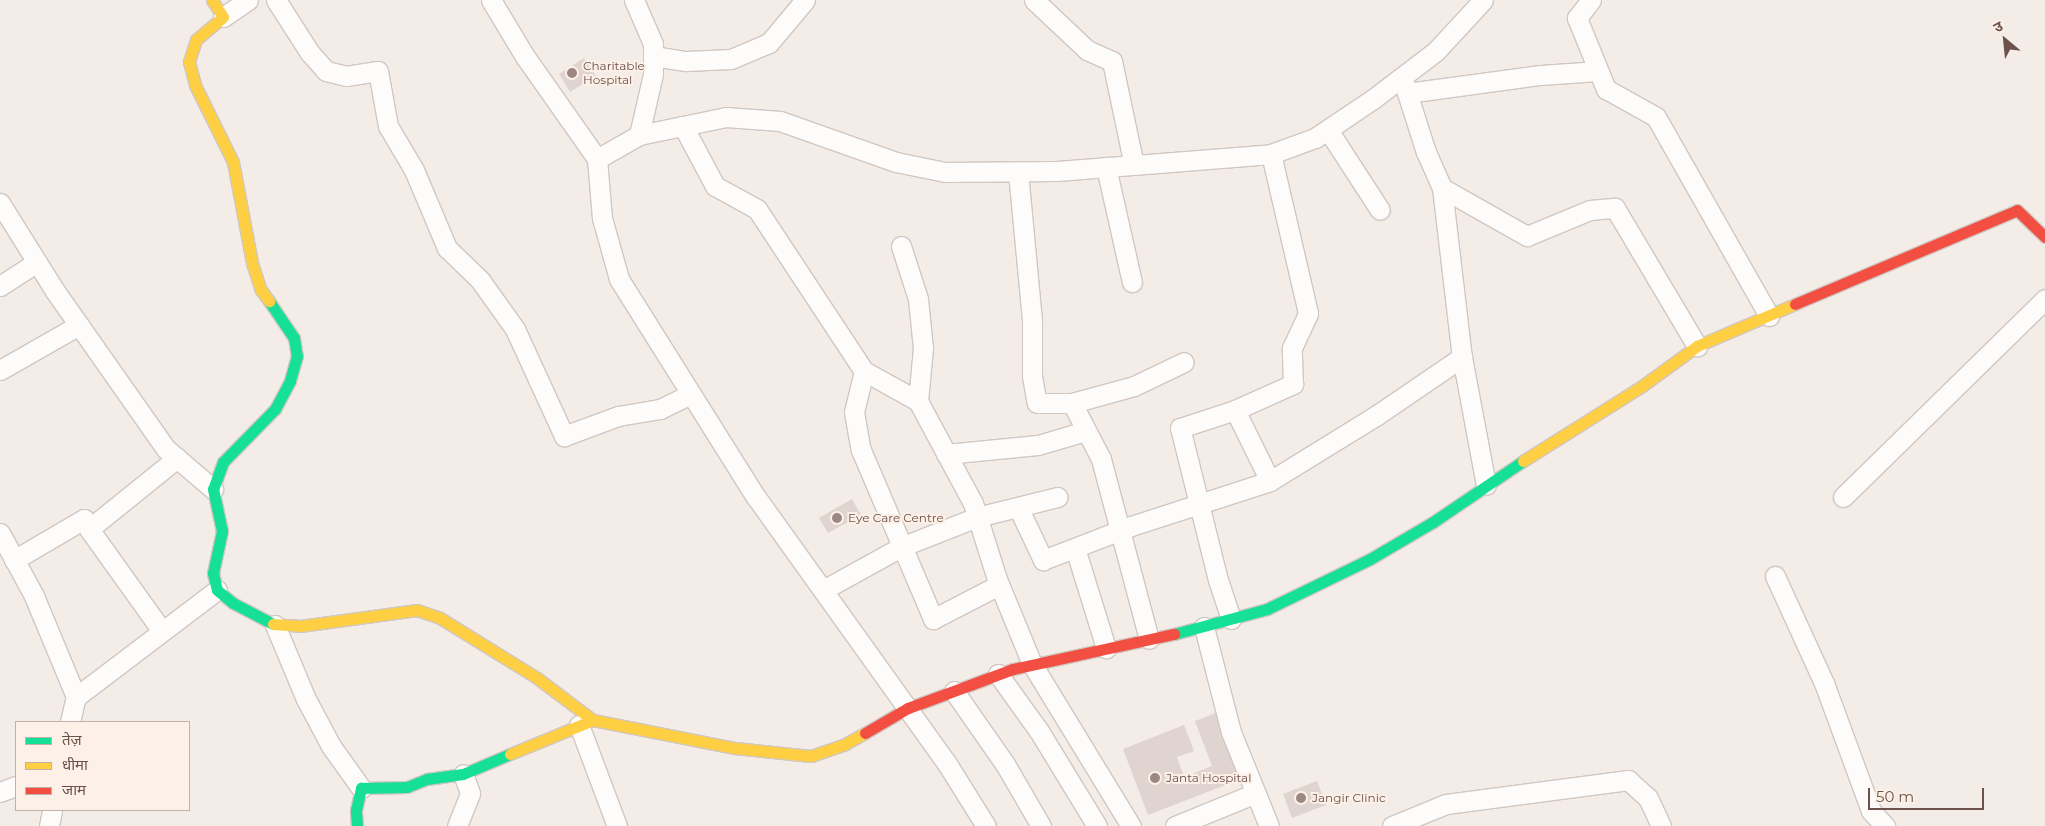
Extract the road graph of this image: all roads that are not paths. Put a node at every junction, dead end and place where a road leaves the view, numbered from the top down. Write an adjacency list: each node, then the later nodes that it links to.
1 (212, 0): 10 (street)
2 (248, 0): 10 (street)
3 (276, 0): 38 (street)
4 (491, 0): 18 (street)
5 (634, 0): 11 (street)
6 (805, 0): 11 (street)
7 (1034, 0): 19 (street)
8 (1483, 0): 13 (street)
9 (1590, 0): 12 (street)
10 (223, 16): 47 (street)
11 (653, 56): 16 (street)
12 (1598, 71): 13 (street); 31 (street)
13 (1404, 85): 15 (street); 22 (street)
14 (683, 126): 16 (street); 21 (street); 37 (street)
15 (1328, 130): 17 (street); 24 (street)
16 (638, 135): 18 (street)
17 (1271, 154): 19 (street); 41 (street)
18 (597, 159): 38 (street)
19 (1134, 165): 20 (street)
20 (1106, 167): 21 (street); 28 (street)
21 (1018, 172): 40 (street)
22 (1442, 188): 33 (street); 34 (street)
23 (0, 204): 27 (street)
24 (1380, 210)
25 (2045, 237): 31 (street)
26 (901, 246): 39 (street)
27 (37, 262): 29 (street); 32 (street)
28 (1132, 282)
29 (0, 286)
30 (2045, 299): 49 (street)
31 (1769, 316): 33 (street)
32 (79, 325): 36 (street); 44 (street)
33 (1697, 346): 46 (street)
34 (1462, 357): 45 (street); 46 (street)
35 (1184, 362): 40 (street)
36 (0, 370)
37 (864, 371): 39 (street); 56 (street)
38 (689, 395): 62 (street)
39 (918, 401): 43 (street)
40 (1072, 403): 42 (street)
41 (1235, 410): 45 (street); 50 (street)
42 (1086, 431): 43 (street); 54 (street)
43 (946, 454): 52 (street)
44 (177, 458): 47 (street); 53 (street)
45 (1270, 481): 50 (street)
46 (1486, 485): 63 (street)
47 (213, 489): 61 (street)
48 (1058, 497): 51 (street)
49 (1843, 497)
50 (1198, 505): 54 (street); 63 (street)
51 (1018, 507): 52 (street); 57 (street)
52 (977, 517): 56 (street); 60 (street)
53 (90, 529): 58 (street); 66 (street)
54 (1120, 530): 57 (street); 67 (street)
55 (0, 533): 58 (street)
56 (900, 547): 60 (street); 62 (street)
57 (1075, 548): 68 (street)
58 (14, 560): 72 (street)
59 (1775, 576): 94 (street)
60 (999, 585): 69 (street)
61 (216, 590): 64 (street); 66 (street)
62 (823, 590): 73 (street)
63 (1232, 620): 65 (street)
64 (274, 625): 75 (street); 78 (street)
65 (1204, 627): 67 (street); 80 (street)
66 (162, 631): 72 (street)
67 (1150, 639): 68 (street)
68 (1106, 648): 69 (street)
69 (1032, 664): 70 (street); 89 (street)
70 (998, 674): 71 (street); 88 (street)
71 (954, 691): 73 (street); 87 (street)
72 (76, 697): 74 (street)
73 (908, 708): 75 (street); 86 (street)
74 (70, 721)
75 (586, 722): 76 (street); 85 (street)
76 (463, 774): 78 (street); 84 (street)
77 (15, 786): 79 (street)
78 (361, 788): 83 (street)
79 (0, 792)
80 (1256, 793): 90 (street); 91 (street)
81 (52, 811): 82 (street)
82 (49, 826)
83 (357, 826)
84 (457, 826)
85 (617, 826)
86 (986, 826)
87 (1041, 826)
88 (1097, 826)
89 (1131, 826)
90 (1175, 826)
91 (1269, 826)
92 (1392, 826): 93 (street)
93 (1661, 826)
94 (1885, 826)

